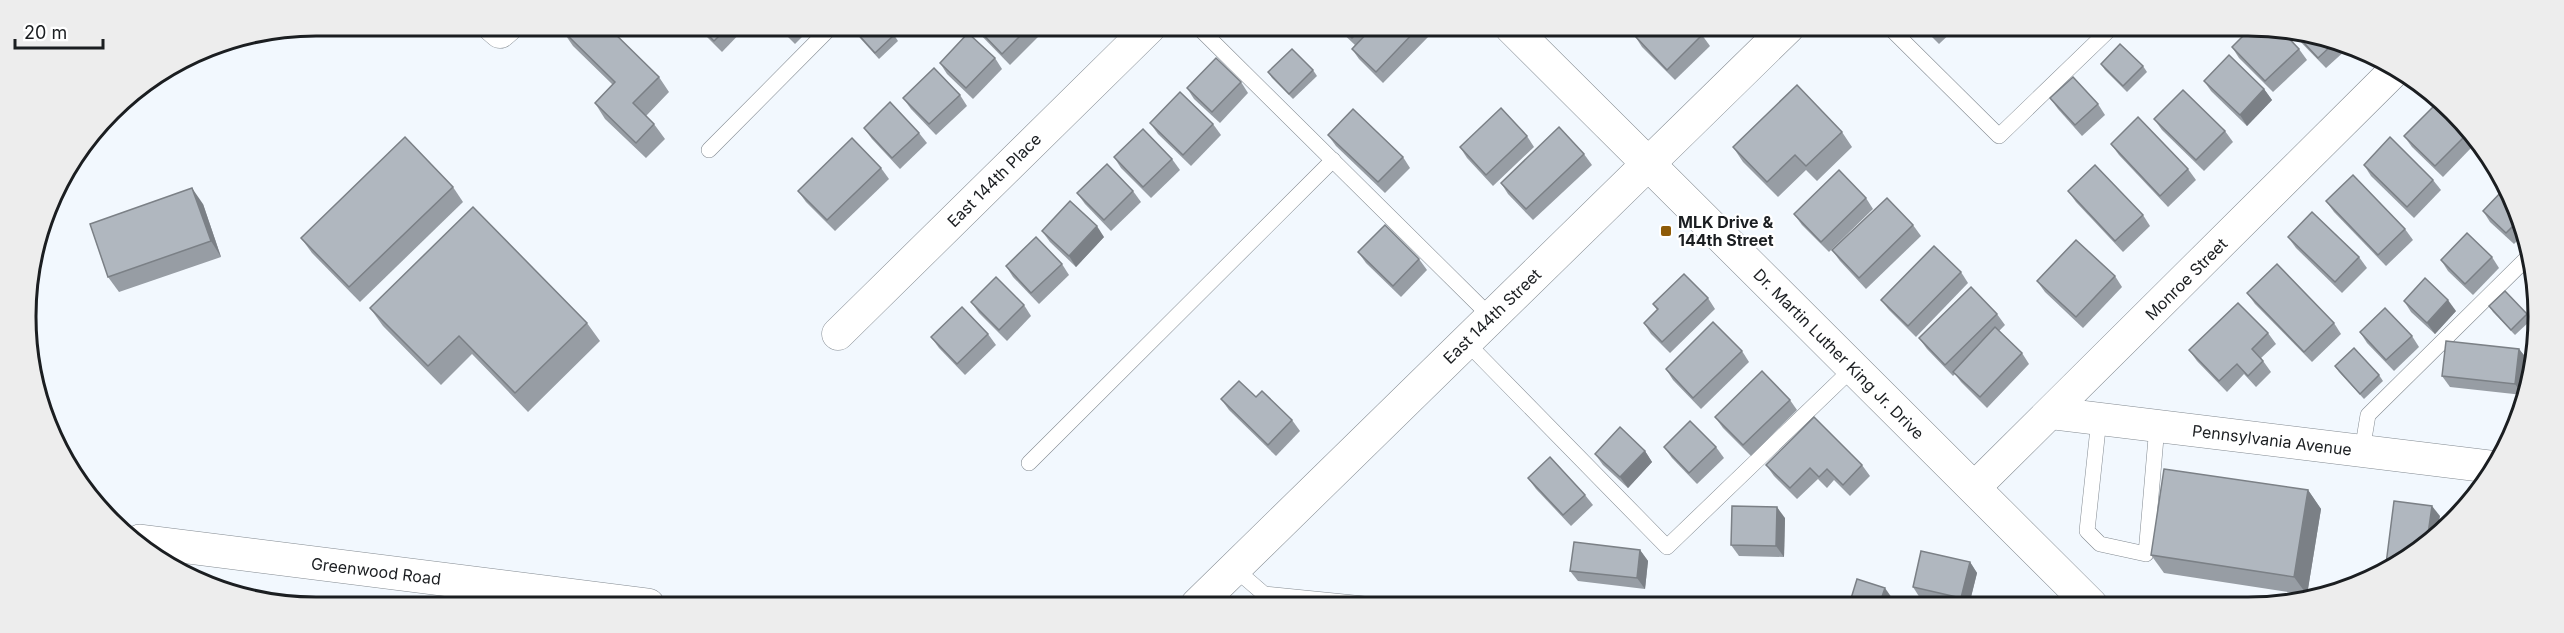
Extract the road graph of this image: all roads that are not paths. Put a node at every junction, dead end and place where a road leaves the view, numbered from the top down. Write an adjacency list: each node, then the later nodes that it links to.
1 (822, 36): 9 (lane)
2 (1141, 36): 14 (street, East 144th Place)
3 (1207, 36): 10 (lane)
4 (1520, 36): 11 (street, Dr. Martin Luther King Jr. Drive)
5 (1779, 36): 11 (street, East 144th Street)
6 (1898, 36): 7 (lane)
7 (2103, 36)
8 (2390, 75): 17 (street, Monroe Street)
9 (709, 150)
10 (1333, 160): 13 (lane); 21 (lane)
11 (1648, 164): 13 (street, East 144th Street); 16 (street, Dr. Martin Luther King Jr. Drive)
12 (2523, 262): 20 (lane)
13 (1491, 317): 15 (street, East 144th Street)
14 (838, 334)
15 (1466, 342): 16 (lane); 25 (street, East 144th Street)
16 (1853, 368): 23 (street, Dr. Martin Luther King Jr. Drive)
17 (2051, 413): 18 (street, Pennsylvania Avenue); 23 (street, Monroe Street)
18 (2099, 419): 19 (street, Pennsylvania Avenue); 19 (lane)
19 (2157, 426): 20 (street, Pennsylvania Avenue)
20 (2362, 451): 22 (street, Pennsylvania Avenue)
21 (1029, 463)
22 (2485, 466)
23 (1974, 488): 29 (street, Dr. Martin Luther King Jr. Drive)
24 (152, 544): 26 (street, Greenwood Road)
25 (1235, 568): 27 (street, East 144th Street); 28 (lane)
26 (543, 597)
27 (1205, 597)
28 (1294, 597)
29 (2083, 597)

